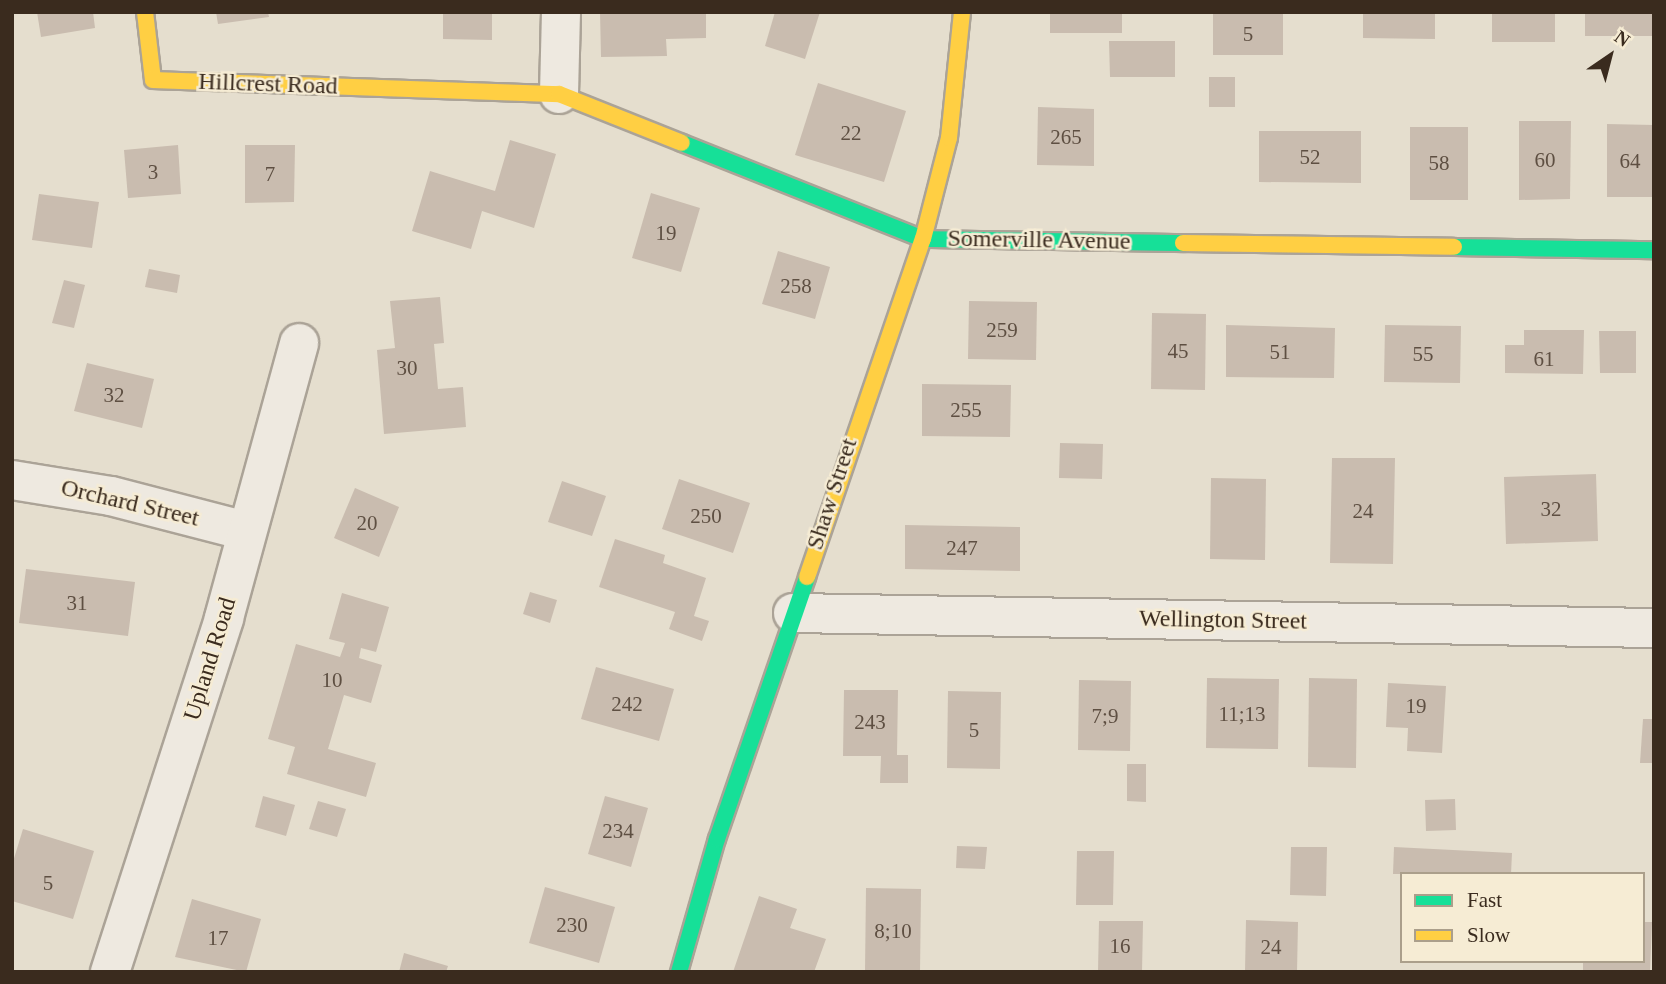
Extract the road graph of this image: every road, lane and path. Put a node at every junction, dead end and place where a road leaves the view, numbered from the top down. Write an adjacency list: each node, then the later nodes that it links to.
1 (145, 12): 4 (street, Hillcrest Road)
2 (561, 12): 5 (street)
3 (962, 12): 6 (street, Shaw Street)
4 (452, 90): 5 (street, Somerville Avenue)
5 (559, 94): 6 (street, Somerville Avenue)
6 (923, 239): 7 (street, Somerville Avenue); 11 (street, Shaw Street)
7 (1654, 250)
8 (299, 343): 10 (street, Upland Road)
9 (12, 480): 10 (street, Orchard Street)
10 (246, 531): 13 (street, Upland Road)
11 (793, 613): 12 (street, Wellington Street); 14 (street, Shaw Street)
12 (1654, 628)
13 (110, 972)
14 (679, 972)

